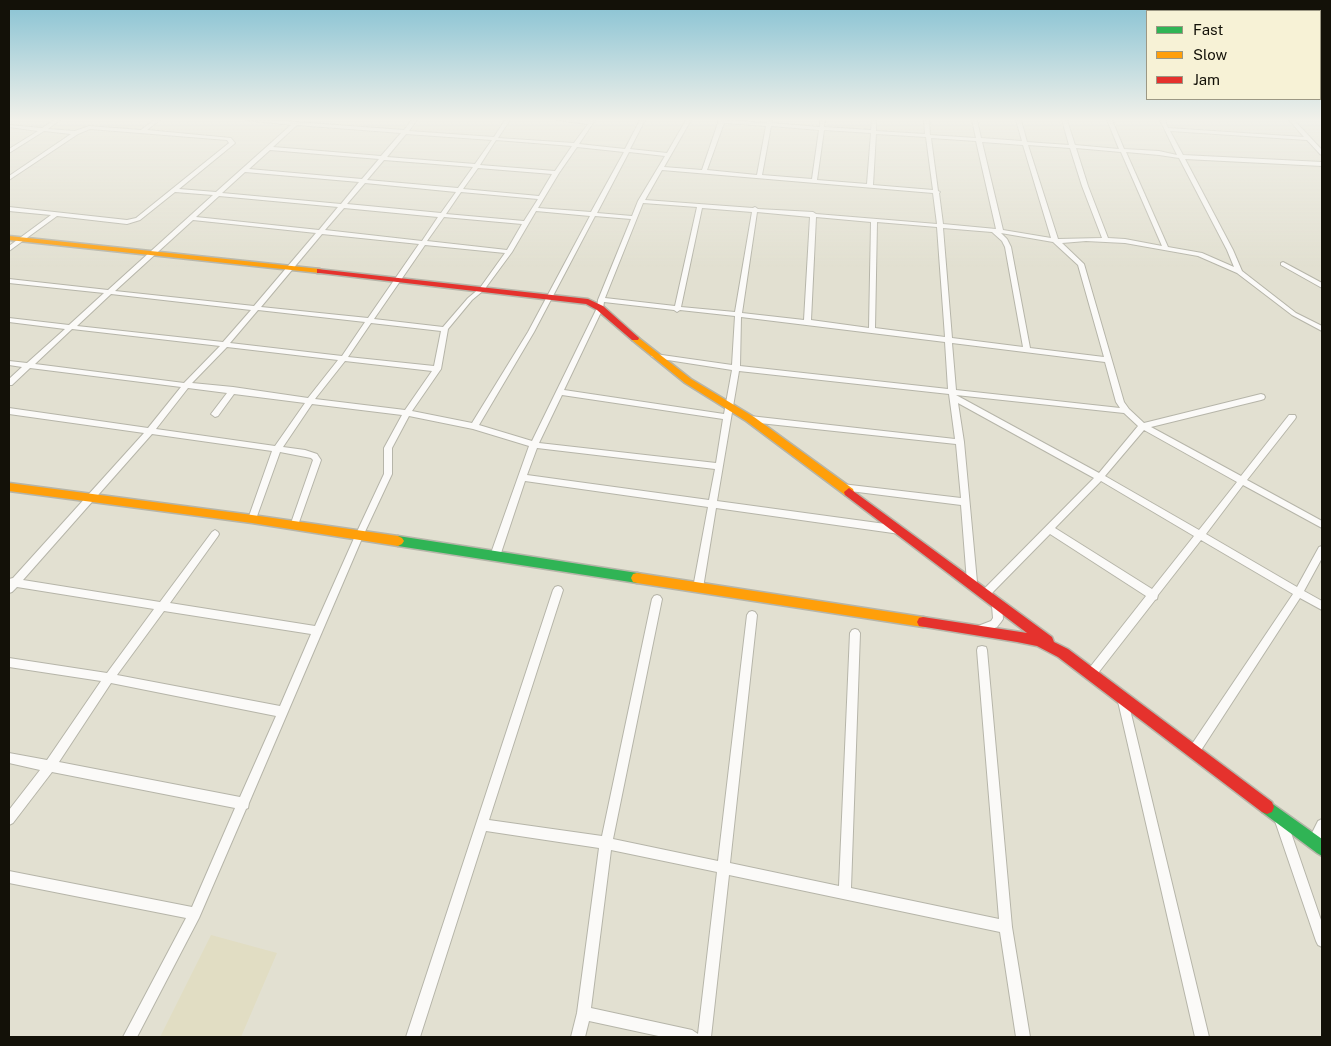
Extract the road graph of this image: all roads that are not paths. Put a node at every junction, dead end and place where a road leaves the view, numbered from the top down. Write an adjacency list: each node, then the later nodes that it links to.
1 (661, 168): 33 (street)
2 (23, 169): 24 (street)
3 (201, 169): 28 (street)
4 (373, 169): 25 (street)
5 (475, 169): 29 (street)
6 (509, 169): 22 (street)
7 (559, 169): 22 (street)
8 (615, 169): 42 (street)
9 (670, 169): 21 (street)
10 (705, 169): 21 (street)
11 (761, 169): 23 (street)
12 (816, 169): 26 (street)
13 (871, 169): 27 (street)
14 (933, 169): 30 (street)
15 (985, 169): 48 (street)
16 (1032, 169): 52 (street)
17 (1080, 169): 53 (street)
18 (1131, 169): 55 (street)
19 (1188, 169): 61 (street)
20 (245, 170): 25 (street); 31 (street)
21 (704, 172): 23 (street)
22 (556, 173): 32 (street)
23 (759, 177): 26 (street)
24 (9, 178)
25 (362, 182): 29 (street); 34 (street)
26 (814, 182): 27 (street)
27 (870, 186): 30 (street)
28 (175, 190): 31 (street); 39 (street)
29 (459, 191): 32 (street); 41 (street)
30 (937, 192): 47 (street)
31 (219, 194): 34 (street); 43 (street)
32 (542, 198): 37 (street)
33 (641, 201): 35 (street); 44 (street)
34 (342, 205): 41 (street); 49 (street)
35 (700, 206): 38 (street); 70 (street)
36 (9, 208): 39 (street)
37 (535, 209): 42 (street); 46 (street)
38 (755, 209): 40 (street); 71 (street)
39 (56, 214): 51 (street)
40 (813, 214): 45 (street); 74 (street)
41 (443, 215): 46 (street); 54 (street)
42 (591, 216): 44 (street); 67 (street)
43 (192, 218): 49 (street); 58 (street)
44 (634, 218): 68 (street)
45 (874, 220): 47 (street); 78 (street)
46 (526, 223): 57 (street)
47 (940, 225): 48 (street); 79 (street)
48 (997, 230): 52 (street); 81 (street)
49 (319, 232): 54 (street); 60 (street)
50 (9, 238): 51 (street)
51 (22, 239): 56 (street); 58 (street)
52 (1055, 240): 53 (street); 84 (street)
53 (1106, 240): 55 (street)
54 (423, 242): 57 (street); 62 (street)
55 (1166, 248): 61 (street)
56 (9, 249)
57 (509, 252): 65 (street)
58 (152, 254): 60 (street); 66 (street)
59 (1283, 264): 64 (street)
60 (289, 267): 62 (street); 69 (street)
61 (1239, 272): 77 (street)
62 (399, 280): 65 (street); 73 (street)
63 (9, 281): 66 (street)
64 (1322, 286)
65 (482, 289): 67 (street); 76 (street)
66 (108, 292): 69 (street); 75 (street)
67 (548, 298): 68 (street); 103 (street)
68 (600, 304): 70 (street); 82 (street); 92 (street)
69 (254, 308): 73 (street); 80 (street)
70 (677, 310): 71 (street)
71 (738, 316): 74 (street); 87 (street)
72 (9, 320): 75 (street)
73 (368, 321): 76 (street); 83 (street)
74 (807, 322): 78 (street)
75 (68, 328): 80 (street); 86 (street)
76 (445, 329): 88 (street)
77 (1322, 329)
78 (872, 330): 79 (street)
79 (949, 340): 81 (street); 93 (street)
80 (224, 346): 83 (street); 90 (street)
81 (1027, 350): 84 (street)
82 (655, 356): 87 (street); 99 (street)
83 (343, 359): 88 (street); 95 (street)
84 (1108, 360): 97 (street)
85 (9, 363): 86 (street)
86 (27, 365): 89 (street); 90 (street)
87 (736, 368): 93 (street); 99 (street)
88 (437, 369): 98 (street)
89 (9, 383)
90 (187, 384): 91 (street); 105 (street)
91 (233, 390): 95 (street); 100 (street)
92 (559, 392): 99 (street); 107 (street)
93 (953, 395): 97 (street); 106 (street); 110 (street)
94 (1261, 397): 104 (street)
95 (311, 399): 98 (street); 108 (street)
96 (9, 411): 105 (street)
97 (1126, 411): 104 (street)
98 (407, 412): 103 (street); 124 (street)
99 (727, 412): 102 (street); 109 (street)
100 (215, 414)
101 (1292, 417): 112 (street)
102 (750, 420): 106 (street); 114 (street)
103 (474, 426): 107 (street)
104 (1143, 426): 110 (street); 112 (street)
105 (150, 431): 108 (street); 115 (street)
106 (960, 442): 116 (street)
107 (534, 445): 109 (street); 111 (street)
108 (277, 449): 118 (street); 120 (street)
109 (720, 466): 117 (street)
110 (1100, 477): 122 (street); 125 (street)
111 (524, 478): 117 (street); 127 (street)
112 (1240, 481): 119 (street); 125 (street)
113 (9, 487): 115 (street)
114 (842, 487): 116 (street); 121 (street)
115 (90, 498): 118 (street); 129 (street)
116 (965, 502): 128 (street)
117 (712, 504): 121 (street); 130 (street)
118 (252, 519): 120 (street)
119 (1322, 524)
120 (294, 526): 124 (street)
121 (900, 530): 128 (street)
122 (1049, 530): 133 (street); 134 (street)
123 (215, 534): 136 (street)
124 (359, 536): 127 (street); 140 (street)
125 (1201, 536): 132 (street); 134 (street)
126 (1322, 550): 132 (street)
127 (495, 556): 130 (street)
128 (972, 582): 133 (street)
129 (11, 584): 136 (street)
130 (698, 588): 139 (street)
131 (558, 590): 155 (street)
132 (1299, 592): 137 (street); 149 (street)
133 (986, 593): 139 (street); 143 (street)
134 (1154, 596): 145 (street)
135 (658, 599): 157 (street)
136 (162, 605): 140 (street); 146 (street)
137 (1322, 606)
138 (752, 615): 159 (street)
139 (972, 629): 143 (street)
140 (318, 631): 148 (street)
141 (855, 633): 161 (street)
142 (982, 650): 163 (street)
143 (1064, 653): 145 (street)
144 (9, 662): 146 (street)
145 (1091, 674): 147 (street)
146 (109, 678): 148 (street); 151 (street)
147 (1122, 697): 149 (street); 172 (street)
148 (283, 712): 152 (street)
149 (1194, 751): 153 (street)
150 (9, 758): 151 (street)
151 (50, 766): 152 (street); 154 (street)
152 (244, 804): 162 (street)
153 (1280, 816): 158 (street); 164 (street)
154 (9, 819)
155 (482, 824): 157 (street); 167 (street)
156 (1322, 825): 158 (street)
157 (606, 843): 159 (street); 165 (street)
158 (1318, 845)
159 (725, 868): 161 (street); 170 (street)
160 (9, 877): 162 (street)
161 (845, 893): 163 (street)
162 (195, 914): 166 (street)
163 (1006, 927): 171 (street)
164 (1322, 941)
165 (584, 1013): 168 (street); 169 (street)
166 (130, 1037)
167 (413, 1037)
168 (578, 1037)
169 (692, 1037)
170 (704, 1037)
171 (1023, 1037)
172 (1202, 1037)

